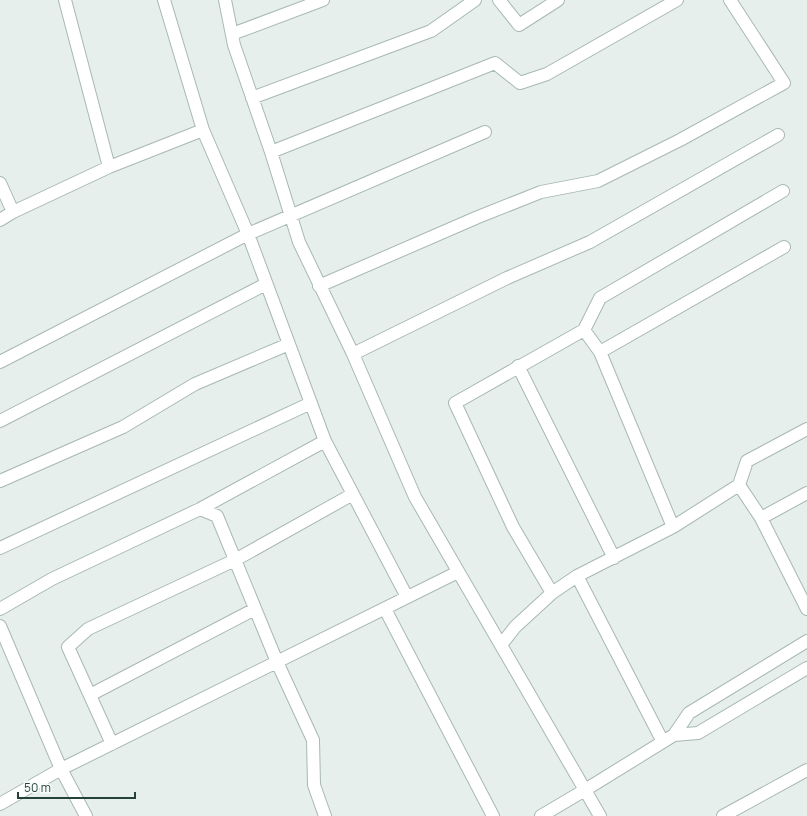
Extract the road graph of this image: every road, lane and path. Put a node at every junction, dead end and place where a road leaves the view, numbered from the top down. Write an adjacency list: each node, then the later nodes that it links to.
1 (65, 0): 16 (street)
2 (164, 0): 12 (street)
3 (225, 0): 10 (street)
4 (322, 0): 10 (street)
5 (475, 0): 11 (street)
6 (498, 0): 7 (street)
7 (558, 0)
8 (677, 0): 15 (street)
9 (730, 0): 25 (street)
10 (232, 34): 11 (street)
11 (252, 98): 15 (street)
12 (203, 130): 16 (street); 22 (street)
13 (485, 132): 20 (street)
14 (778, 135): 29 (street)
15 (271, 152): 20 (street)
16 (109, 167): 19 (street)
17 (0, 183): 19 (street)
18 (783, 191): 26 (street)
19 (13, 212): 21 (street)
20 (290, 216): 22 (street); 25 (street)
21 (0, 220)
22 (248, 234): 24 (street); 30 (street)
23 (784, 247): 28 (street)
24 (266, 284): 27 (street); 33 (street)
25 (319, 286): 29 (street)
26 (584, 330): 28 (street); 31 (street)
27 (289, 344): 32 (street); 36 (street)
28 (600, 352): 42 (street)
29 (353, 354): 46 (street)
30 (0, 362)
31 (518, 366): 44 (street); 48 (street)
32 (311, 403): 35 (street); 43 (street)
33 (0, 421)
34 (807, 428): 37 (street)
35 (326, 441): 39 (street); 40 (street)
36 (0, 481)
37 (739, 485): 41 (street); 42 (street)
38 (807, 493): 41 (street)
39 (353, 494): 45 (street); 49 (street)
40 (200, 509): 45 (street); 50 (street)
41 (761, 518): 53 (street)
42 (673, 527): 44 (street)
43 (0, 548)
44 (614, 558): 47 (street)
45 (235, 560): 51 (street); 59 (street)
46 (458, 572): 49 (street); 56 (street)
47 (577, 576): 48 (street); 61 (street)
48 (552, 593): 56 (street)
49 (407, 597): 52 (street)
50 (0, 609)
51 (255, 609): 57 (street); 59 (street)
52 (385, 609): 57 (street); 69 (street)
53 (807, 610)
54 (0, 626): 63 (street)
55 (807, 641): 60 (street)
56 (501, 645): 65 (street)
57 (277, 662): 62 (street); 68 (street)
58 (807, 668): 60 (street)
59 (90, 695): 62 (street)
60 (674, 736): 61 (street)
61 (663, 742): 65 (street)
62 (112, 744): 63 (street)
63 (61, 769): 66 (street); 67 (street)
64 (807, 770): 72 (street)
65 (585, 790): 70 (street); 71 (street)
66 (0, 804)
67 (86, 816)
68 (325, 816)
69 (493, 816)
70 (541, 816)
71 (600, 816)
72 (723, 816)

